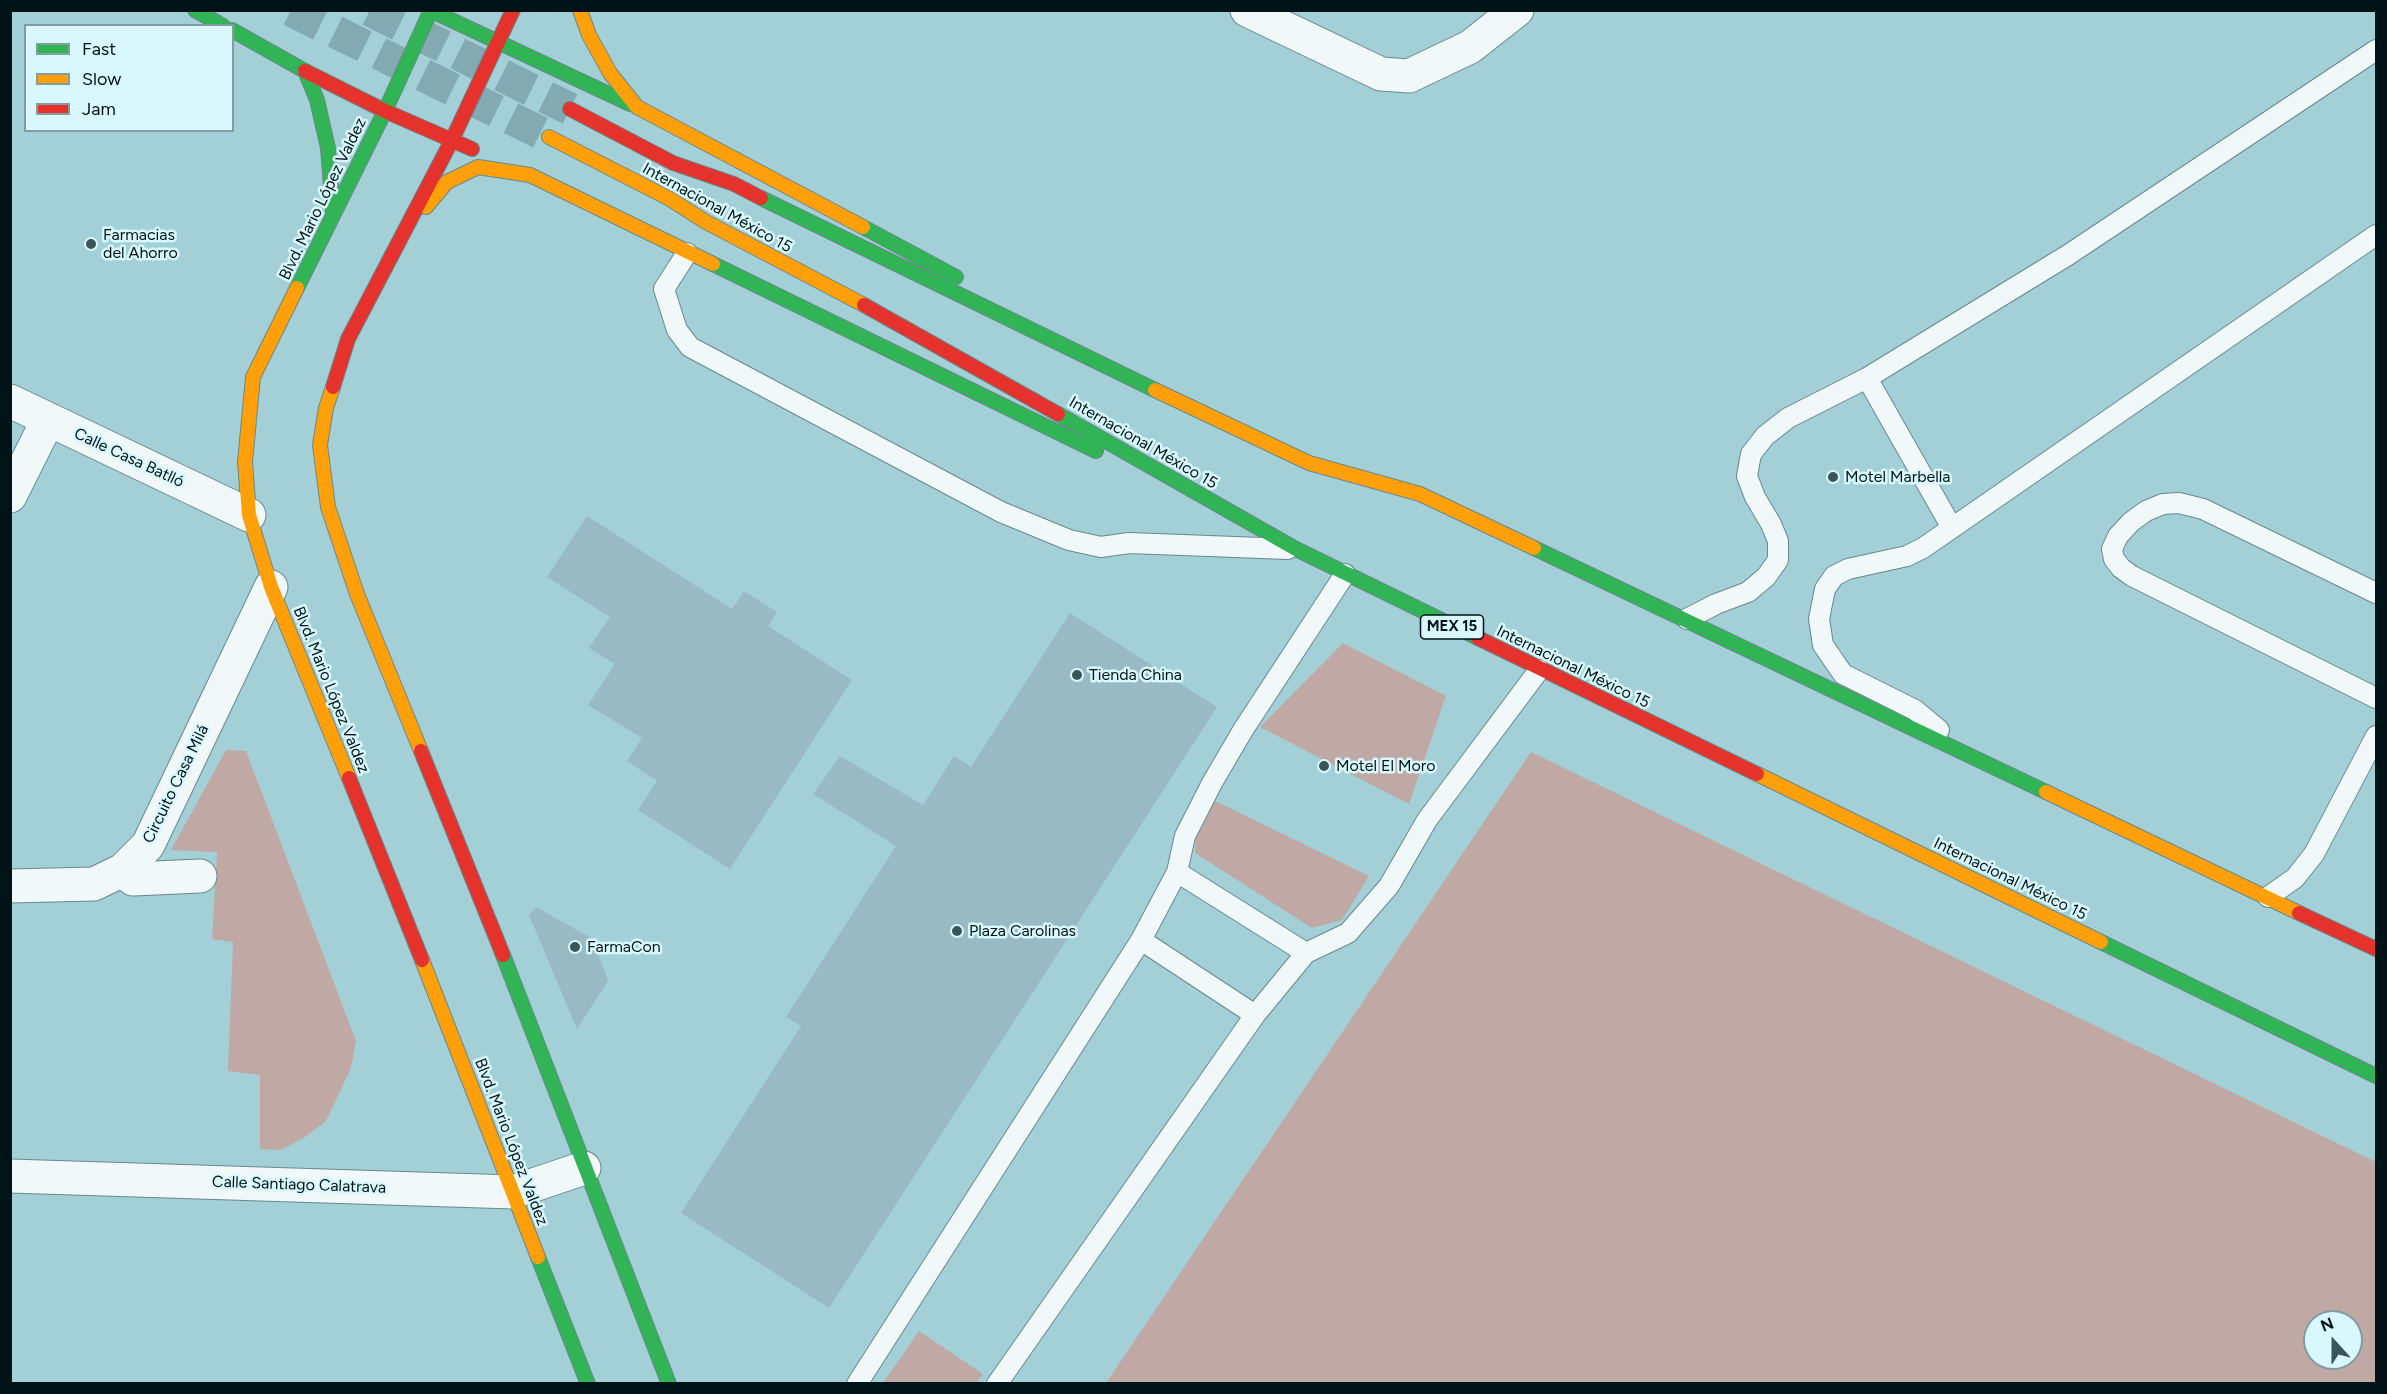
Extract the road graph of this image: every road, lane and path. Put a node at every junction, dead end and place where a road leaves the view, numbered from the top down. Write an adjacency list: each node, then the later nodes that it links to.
1 (195, 10): 7 (main road)
2 (513, 10): 9 (main road)
3 (580, 10): 12 (main road)
4 (1247, 10): 5 (street)
5 (1517, 10)
6 (430, 11): 9 (main road); 14 (main road, Blvd. Mario López Valdez)
7 (220, 24)
8 (234, 31): 11 (main road)
9 (498, 42): 12 (main road); 16 (main road)
10 (2376, 50): 22 (lane)
11 (305, 71): 14 (main road); 18 (main road)
12 (637, 107): 25 (main road)
13 (570, 109): 25 (main road, Internacional México 15)
14 (385, 111): 16 (main road); 18 (main road, Blvd. Mario López Valdez)
15 (549, 137): 29 (main road, Internacional México 15 / MEX 15)
16 (452, 140): 17 (main road); 20 (main road)
17 (530, 175): 20 (main road); 21 (main road)
18 (334, 214): 27 (main road, Blvd. Mario López Valdez)
19 (2376, 235): 28 (lane)
20 (402, 236): 48 (main road)
21 (687, 253): 29 (main road); 29 (lane)
22 (1868, 378): 28 (lane); 33 (lane)
23 (10, 401): 24 (street, Calle Casa Batlló)
24 (48, 420): 26 (street); 27 (street, Calle Casa Batlló)
25 (1284, 451): 33 (main road, Internacional México 15)
26 (10, 496)
27 (249, 515): 31 (main road, Blvd. Mario López Valdez)
28 (1953, 528): 37 (lane)
29 (1296, 549): 30 (main road, Internacional México 15 / MEX 15)
30 (1345, 574): 34 (main road, Internacional México 15 / MEX 15); 39 (lane)
31 (271, 587): 38 (street, Circuito Casa Milá); 50 (main road, Blvd. Mario López Valdez)
32 (2376, 593): 35 (lane)
33 (1687, 619): 37 (main road, Internacional México 15)
34 (1539, 670): 45 (lane); 47 (main road, Internacional México 15 / MEX 15)
35 (2376, 698)
36 (2376, 736): 42 (lane)
37 (1969, 754): 42 (main road, Internacional México 15)
38 (123, 870): 40 (street); 41 (street, Circuito Casa Milá)
39 (1177, 873): 43 (lane); 45 (lane)
40 (200, 876)
41 (10, 886)
42 (2268, 897): 44 (main road, Internacional México 15)
43 (1140, 940): 46 (lane); 53 (lane)
44 (2376, 949)
45 (1306, 953): 46 (lane)
46 (1256, 1015): 54 (lane)
47 (2376, 1076)
48 (584, 1168): 50 (street, Calle Santiago Calatrava); 52 (main road)
49 (10, 1176): 50 (street, Calle Santiago Calatrava)
50 (513, 1192): 51 (main road, Blvd. Mario López Valdez)
51 (588, 1383)
52 (669, 1383)
53 (857, 1383)
54 (997, 1383)

